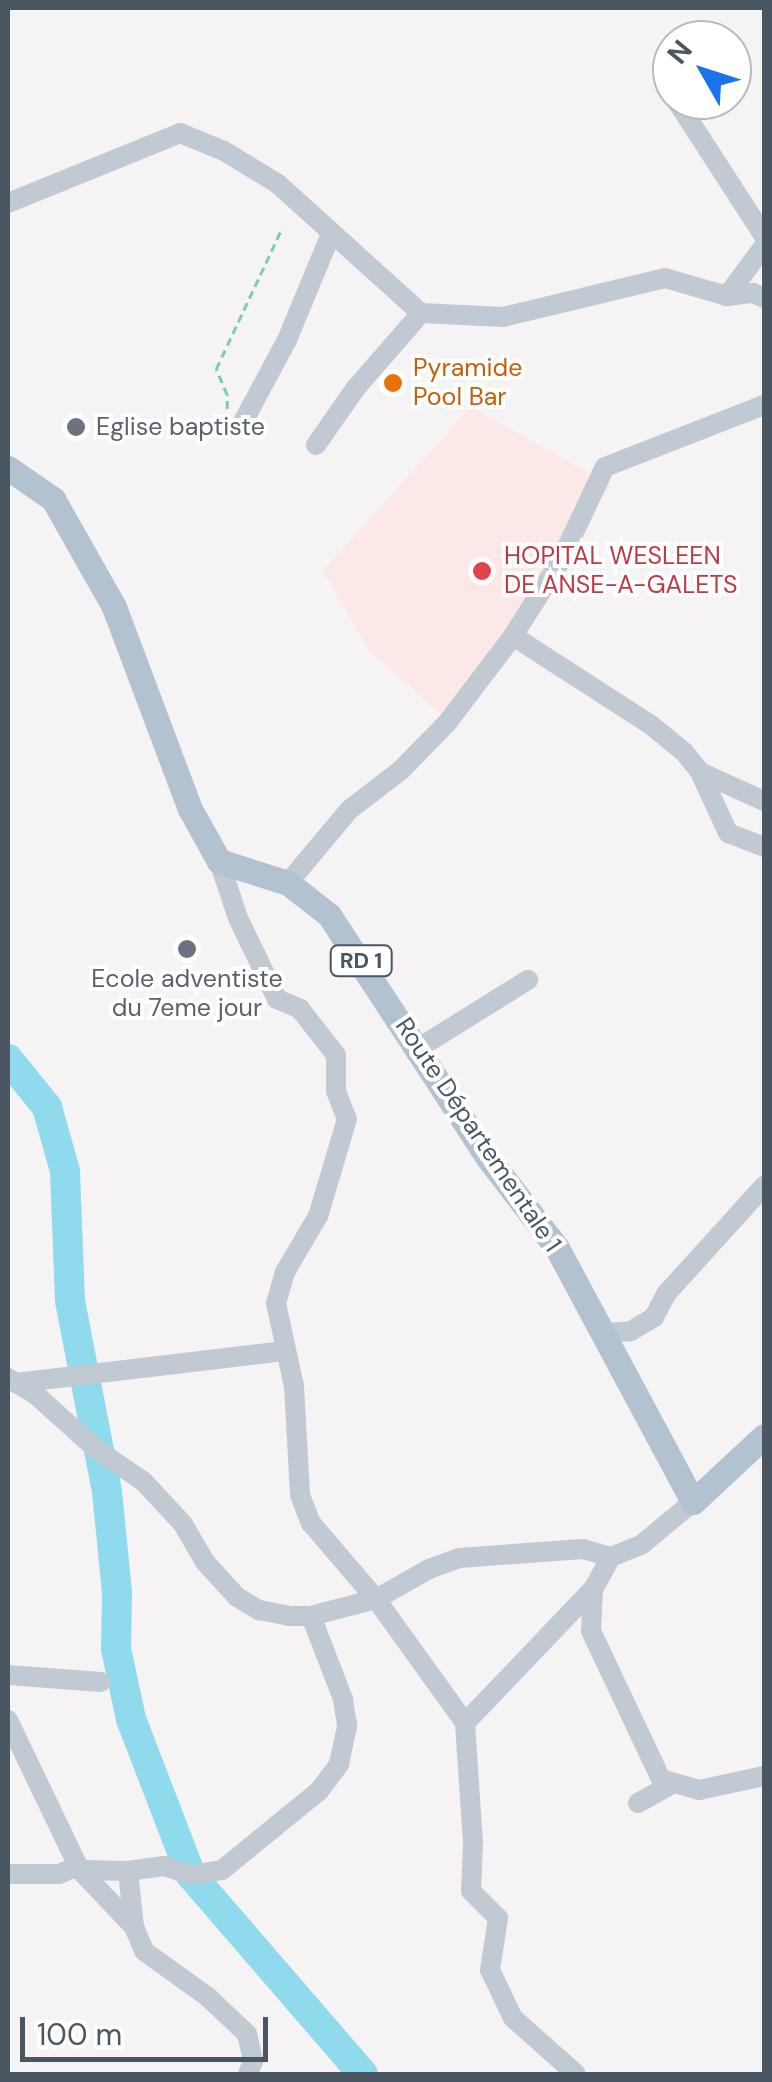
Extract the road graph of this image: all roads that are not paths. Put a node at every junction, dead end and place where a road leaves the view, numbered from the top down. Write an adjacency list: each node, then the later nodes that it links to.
1 (688, 120): 4 (street)
2 (8, 203): 3 (street)
3 (330, 234): 8 (street); 10 (street)
4 (764, 236)
5 (764, 246): 6 (street)
6 (727, 296): 7 (street); 8 (street)
7 (764, 298)
8 (421, 314): 11 (street)
9 (764, 405): 13 (street)
10 (243, 422)
11 (316, 445)
12 (8, 468): 17 (main road)
13 (512, 636): 14 (street); 18 (street)
14 (700, 772): 15 (street); 16 (street)
15 (764, 801)
16 (764, 847)
17 (219, 861): 18 (main road, Route Départementale 1 / RD 1); 23 (street)
18 (288, 883): 20 (main road, Route Départementale 1 / RD 1)
19 (528, 980): 20 (street)
20 (417, 1049): 22 (main road, Route Départementale 1 / RD 1)
21 (764, 1186): 22 (street)
22 (605, 1333): 26 (main road, Route Départementale 1 / RD 1)
23 (284, 1351): 24 (street); 29 (street)
24 (12, 1380): 30 (street)
25 (764, 1436): 26 (main road)
26 (693, 1502): 27 (street)
27 (611, 1557): 28 (street); 29 (street)
28 (593, 1588): 34 (street); 36 (street)
29 (376, 1599): 30 (street); 34 (street)
30 (312, 1616): 39 (street)
31 (8, 1675): 32 (street)
32 (101, 1682)
33 (8, 1720): 38 (street)
34 (465, 1723): 43 (street)
35 (764, 1776): 36 (street)
36 (671, 1785): 37 (street)
37 (638, 1803)
38 (79, 1868): 39 (street); 40 (street); 41 (street)
39 (128, 1871): 41 (street)
40 (8, 1874)
41 (134, 1927): 42 (street)
42 (248, 2074)
43 (576, 2074)

